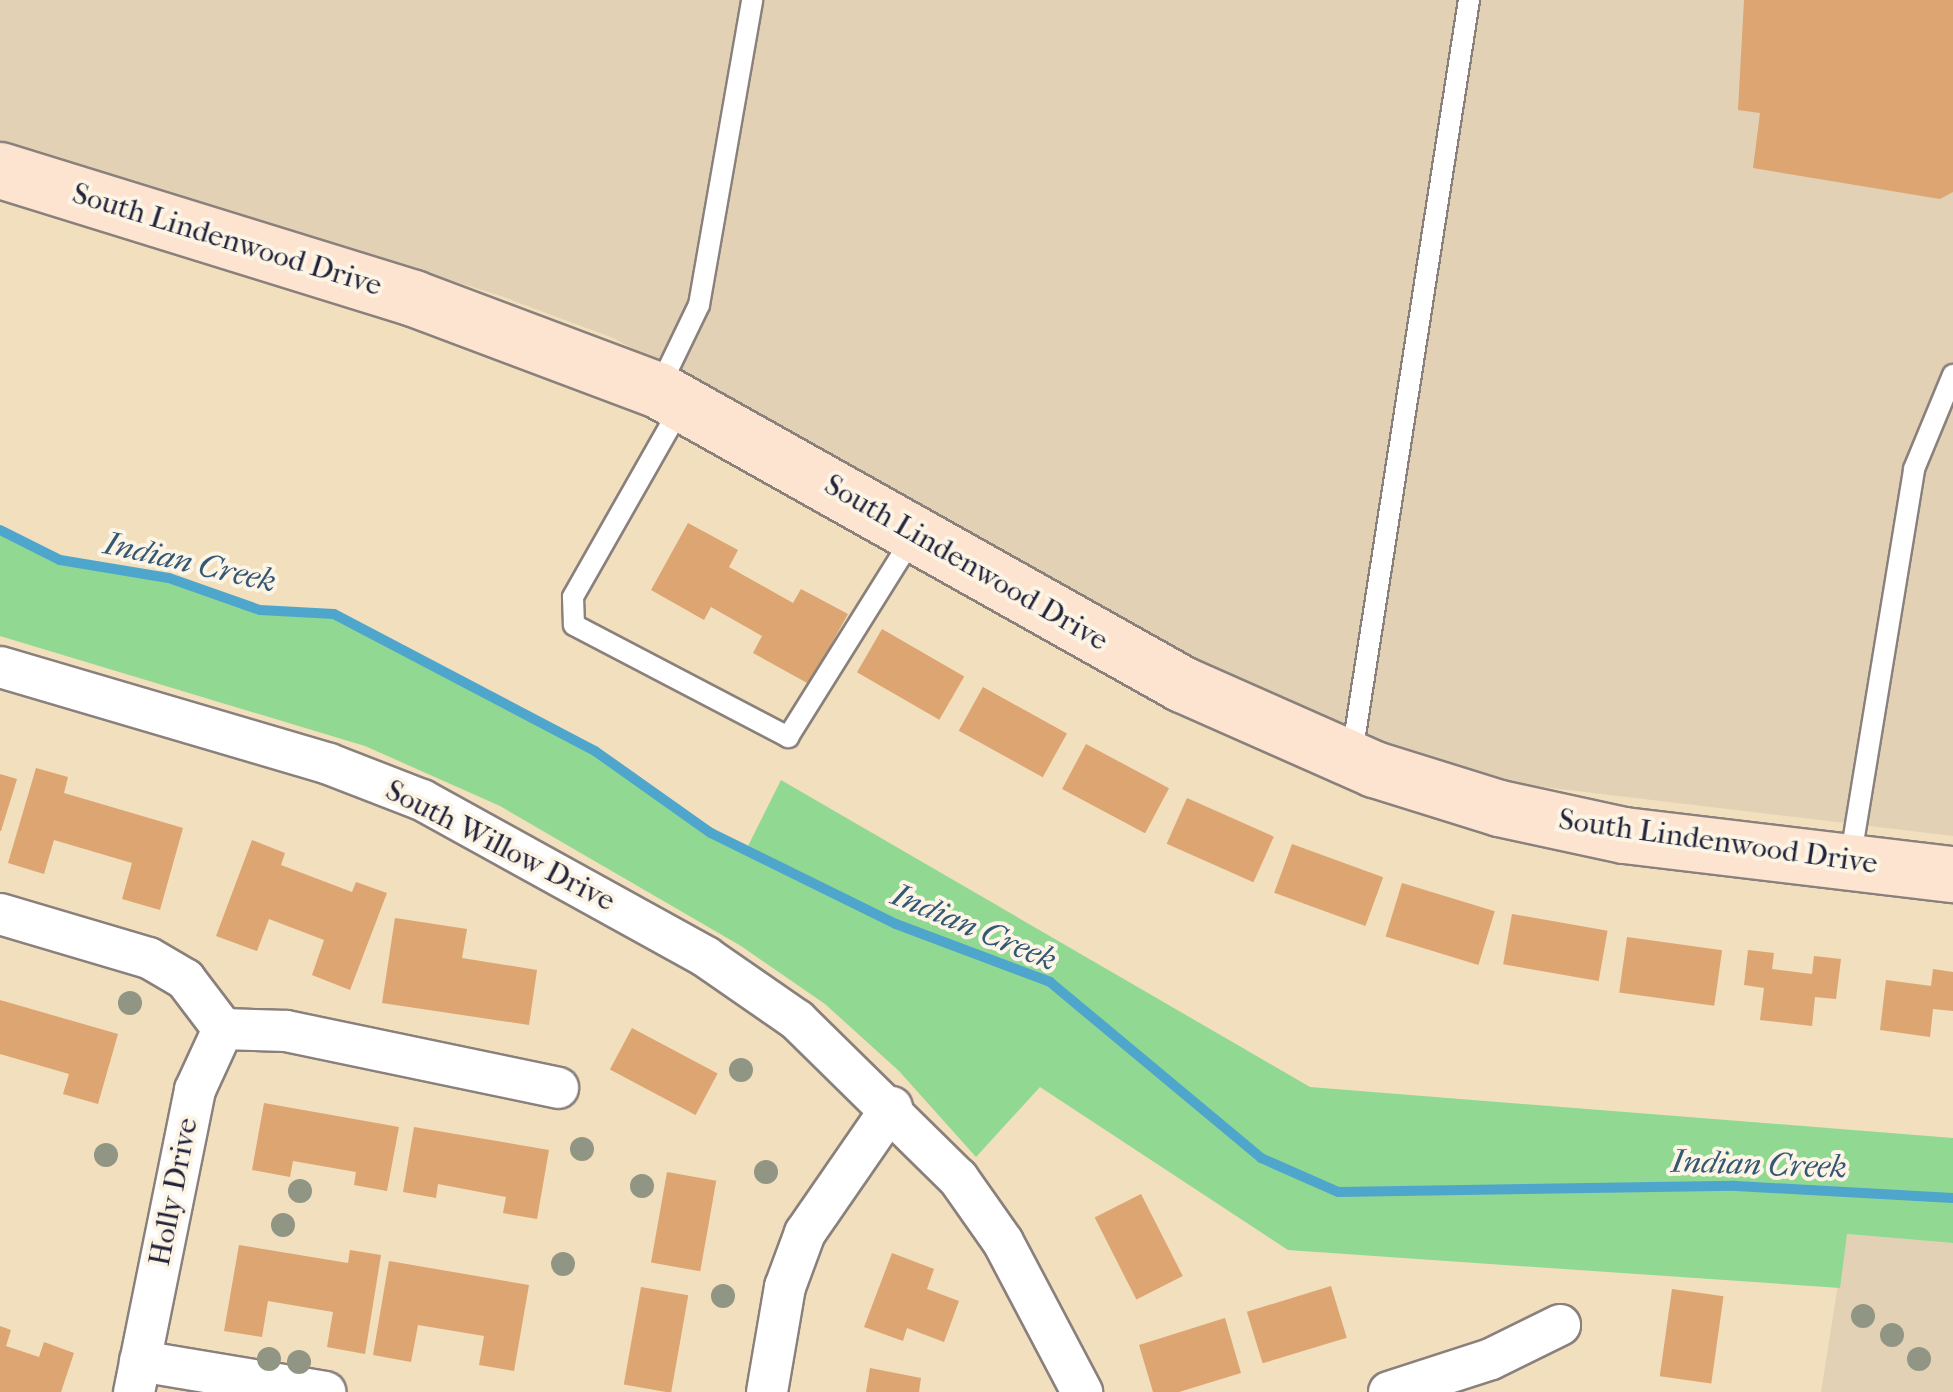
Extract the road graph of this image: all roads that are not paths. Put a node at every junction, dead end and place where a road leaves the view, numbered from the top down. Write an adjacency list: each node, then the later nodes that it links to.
1 (752, 0): 5 (lane)
2 (1469, 0): 8 (lane)
3 (0, 170): 5 (street, South Lindenwood Drive)
4 (1953, 375): 9 (lane)
5 (670, 396): 6 (street, South Lindenwood Drive); 6 (lane)
6 (916, 534): 8 (street, South Lindenwood Drive)
7 (0, 667): 14 (street, South Willow Drive)
8 (1352, 760): 9 (street, South Lindenwood Drive)
9 (1850, 862): 10 (street, South Lindenwood Drive)
10 (1953, 874)
11 (0, 914): 12 (street)
12 (223, 1029): 13 (street); 16 (street, Holly Drive)
13 (558, 1088)
14 (892, 1107): 18 (street); 19 (street, South Willow Drive)
15 (1560, 1326): 20 (street)
16 (137, 1376): 17 (street, Holly Drive)
17 (325, 1392)
18 (766, 1392)
19 (1082, 1392)
20 (1390, 1392)

